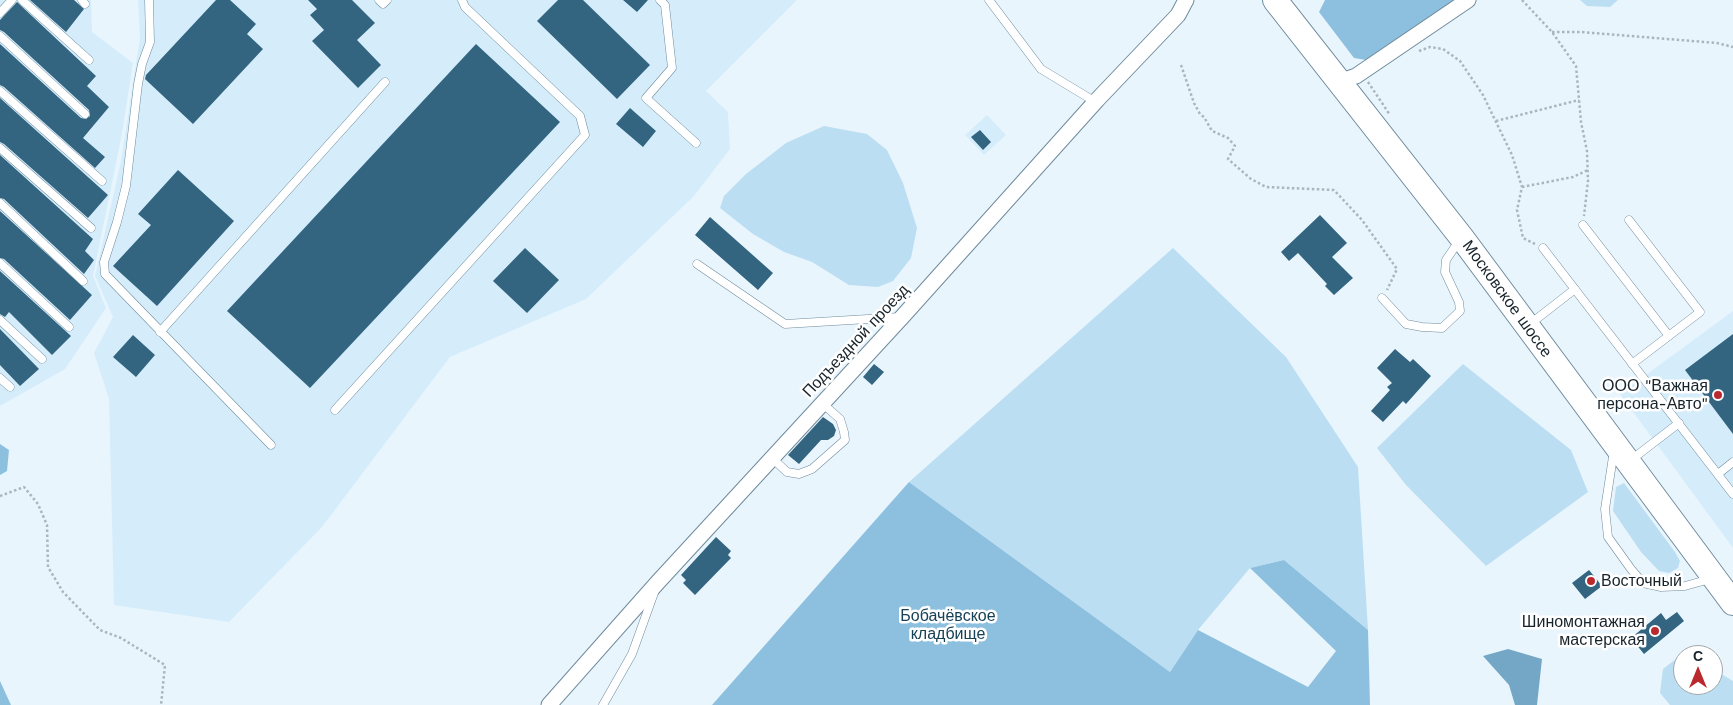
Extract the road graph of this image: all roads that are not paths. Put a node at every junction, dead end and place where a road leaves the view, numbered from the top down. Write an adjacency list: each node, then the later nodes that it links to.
1 (12, 0): 12 (lane)
2 (22, 0): 14 (lane)
3 (149, 0): 38 (lane)
4 (379, 0): 5 (lane)
5 (387, 0)
6 (462, 0): 45 (lane)
7 (660, 0): 20 (lane)
8 (989, 0): 18 (lane)
9 (1186, 0): 18 (street, Подъездной проезд)
10 (1275, 0): 15 (main road, Московское шоссе)
11 (1468, 0): 15 (street)
12 (0, 13)
13 (0, 36): 19 (lane)
14 (89, 60)
15 (1341, 81): 27 (main road, Московское шоссе)
16 (385, 82): 38 (lane)
17 (0, 91): 22 (lane)
18 (1098, 100): 34 (street, Подъездной проезд)
19 (85, 114)
20 (696, 143)
21 (0, 148): 26 (lane)
22 (102, 181)
23 (0, 204): 31 (lane)
24 (1629, 220): 39 (lane)
25 (1584, 225): 39 (lane)
26 (90, 228)
27 (1462, 238): 33 (lane); 36 (main road, Московское шоссе)
28 (1543, 248): 32 (lane)
29 (0, 263): 37 (lane)
30 (697, 264): 34 (lane)
31 (84, 281)
32 (1575, 290): 36 (lane); 41 (lane)
33 (1382, 298)
34 (904, 316): 44 (street, Подъездной проезд)
35 (0, 320): 40 (lane)
36 (1527, 326): 48 (main road, Московское шоссе)
37 (69, 327)
38 (160, 332): 47 (lane)
39 (1669, 336): 41 (lane)
40 (42, 359)
41 (1632, 364): 46 (lane)
42 (0, 378): 43 (lane)
43 (10, 387)
44 (822, 403): 49 (street, Подъездной проезд); 49 (lane)
45 (335, 410)
46 (1679, 423): 48 (lane); 51 (lane)
47 (270, 445)
48 (1621, 454): 53 (main road, Московское шоссе); 53 (lane)
49 (772, 458): 54 (street, Подъездной проезд)
50 (1733, 462): 51 (lane)
51 (1718, 474): 52 (lane)
52 (1733, 494)
53 (1714, 578): 55 (main road, Московское шоссе)
54 (658, 582): 56 (street, Подъездной проезд); 57 (lane)
55 (1733, 603)
56 (549, 705)
57 (603, 705)

